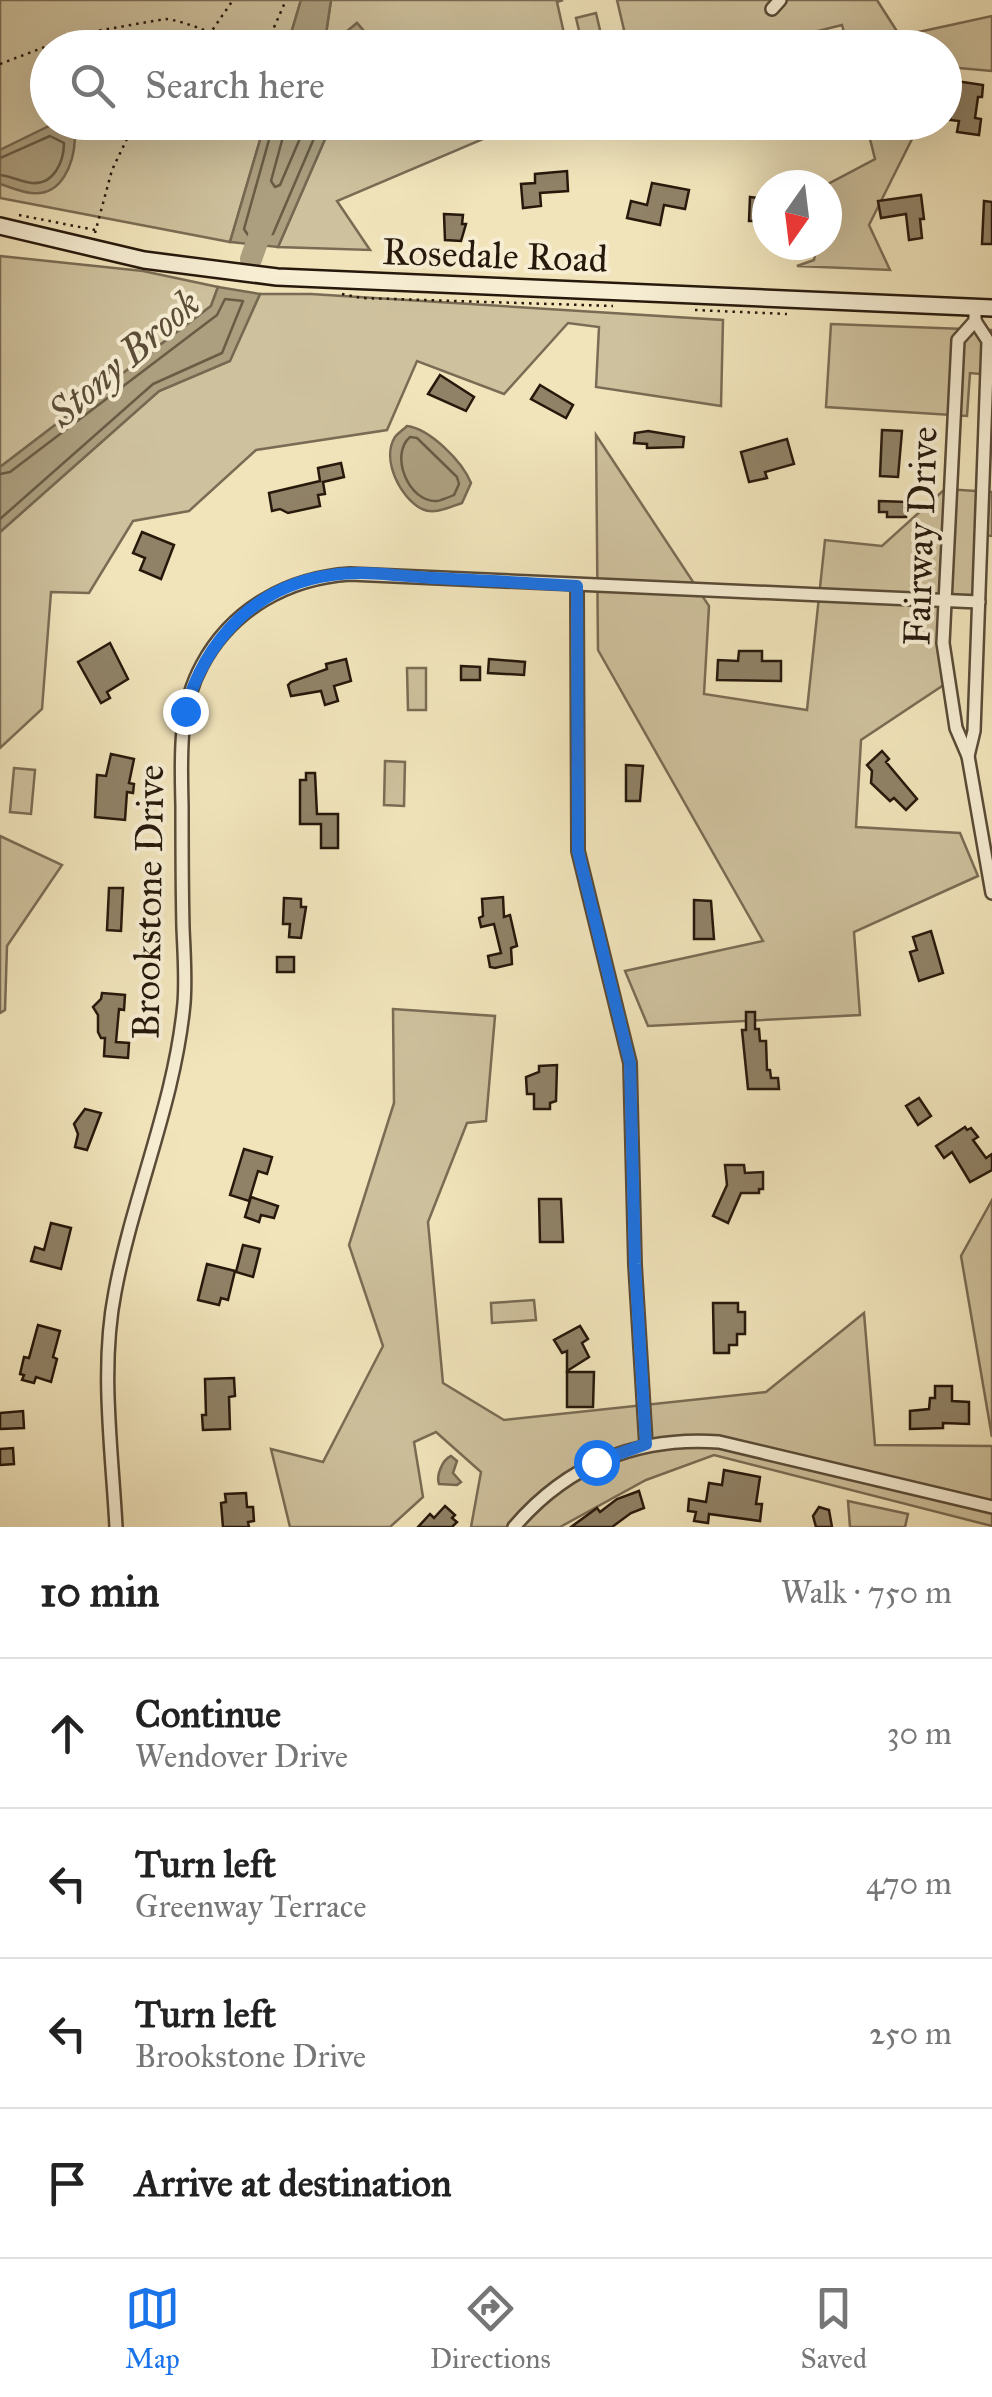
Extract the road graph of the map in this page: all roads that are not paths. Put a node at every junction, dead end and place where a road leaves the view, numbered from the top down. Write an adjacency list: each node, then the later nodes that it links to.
1 (0, 226): 2 (street, Rosedale Road)
2 (981, 312): 4 (street, Fairway Drive); 5 (street, Fairway Drive)
3 (577, 586): 4 (street, Brookstone Drive); 8 (street); 10 (street, Brookstone Drive)
4 (943, 601): 5 (street, Brookstone Drive); 6 (street, Fairway Drive)
5 (979, 602): 6 (street, Fairway Drive)
6 (968, 756): 7 (street, Fairway Drive)
7 (992, 893)
8 (646, 1444): 9 (street); 11 (street)
9 (992, 1507)
10 (116, 1527)
11 (514, 1527)

